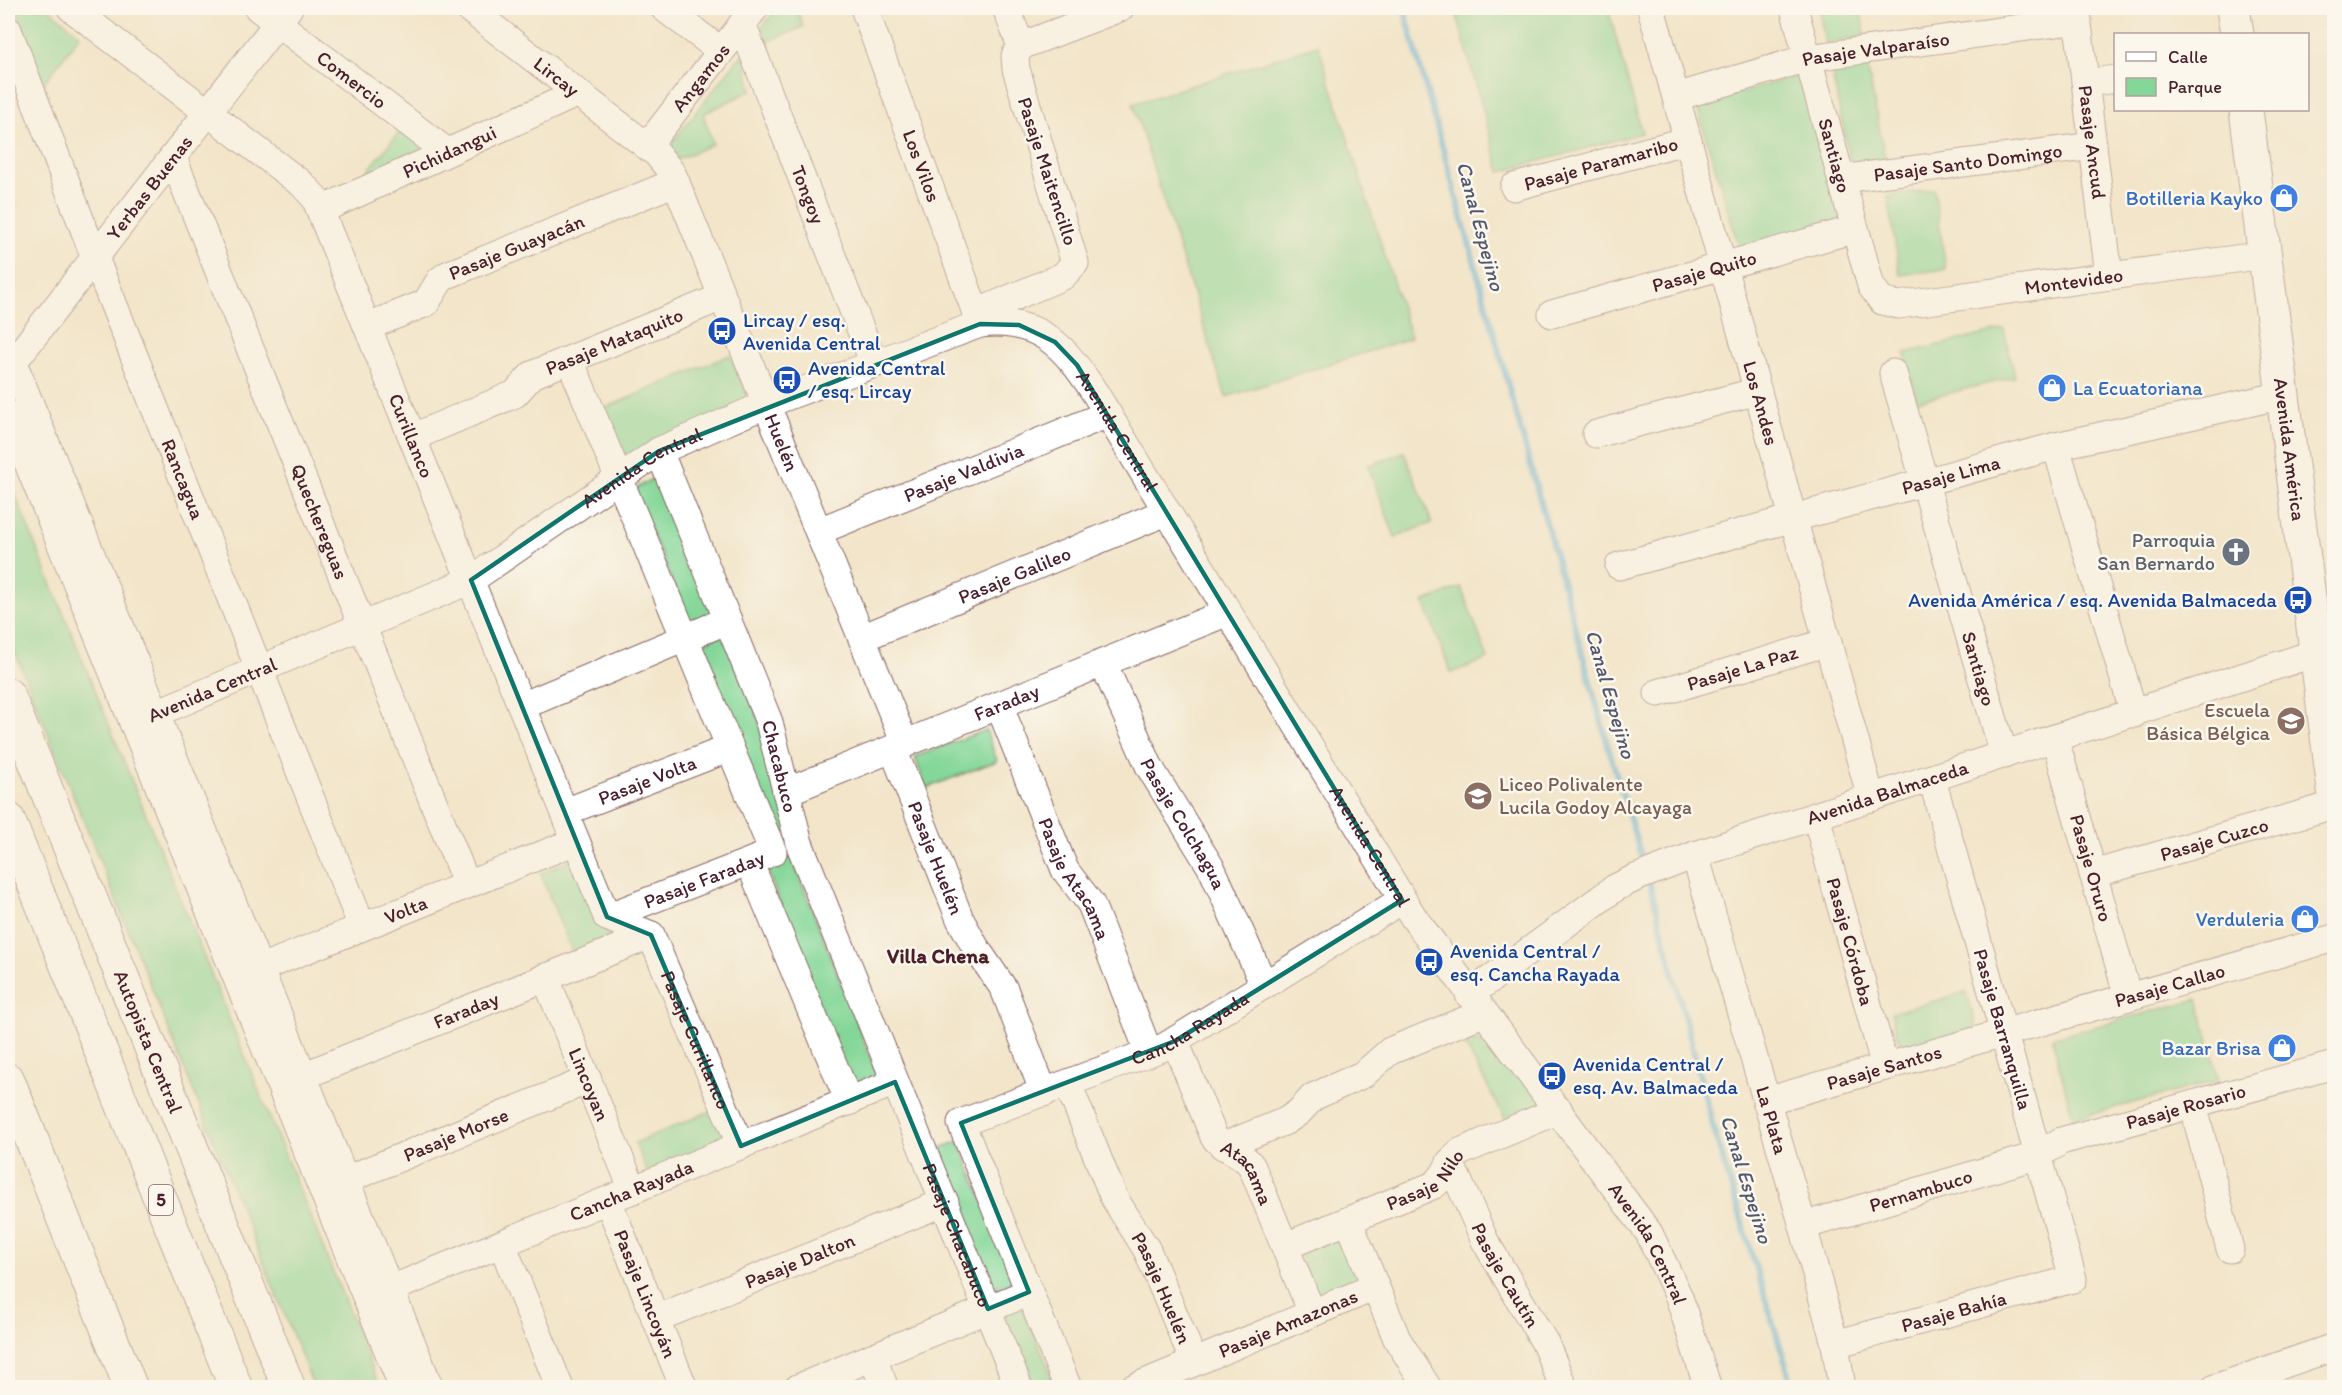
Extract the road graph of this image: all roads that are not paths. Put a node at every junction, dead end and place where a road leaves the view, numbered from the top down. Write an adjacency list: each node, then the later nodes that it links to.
1 (71, 8): 23 (street, Curillanco)
2 (468, 8): 20 (street, Lircay)
3 (664, 8): 16 (street)
4 (864, 8): 41 (street, Los Vilos)
5 (1006, 8): 15 (street, Pasaje Maitencillo)
6 (1120, 8): 15 (street)
7 (1651, 8): 21 (street, Los Andes)
8 (1794, 8): 17 (street, Santiago)
9 (2233, 8): 14 (main road)
10 (275, 12): 23 (street, Yerbas Buenas); 27 (street, Comercio)
11 (2077, 14): 17 (street, Pasaje Valparaíso); 19 (street, Pasaje Ancud)
12 (748, 16): 16 (street, Angamos); 44 (street, Tongoy)
13 (8, 30): 35 (street, Rancagua)
14 (2236, 33)
15 (1021, 46): 41 (street, Pasaje Maitencillo)
16 (721, 51): 25 (street, Angamos)
17 (1808, 58): 21 (street, Pasaje Valparaíso); 29 (street, Santiago)
18 (2114, 79): 19 (street)
19 (2085, 83): 26 (street, Pasaje Ancud)
20 (578, 93): 25 (street, Lircay); 27 (street, Pichidangui)
21 (1676, 97): 24 (street, Los Andes)
22 (2246, 111): 34 (main road, Avenida América)
23 (207, 114): 28 (street, Yerbas Buenas); 32 (street, Curillanco)
24 (1688, 140): 31 (street, Pasaje Paramaribo); 36 (street, Los Andes)
25 (647, 146): 30 (street, Huelén)
26 (2093, 146): 29 (street, Pasaje Santo Domingo); 37 (street, Pasaje Ancud)
27 (447, 152): 32 (street, Pichidangui)
28 (173, 158): 35 (street, Yerbas Buenas); 65 (street, Quechereguas)
29 (1842, 179): 33 (street, Santiago)
30 (676, 182): 38 (street, Huelén); 42 (street, Pasaje Guayacán)
31 (1514, 187)
32 (321, 210): 42 (street, Curillanco)
33 (1855, 229): 36 (street, Pasaje Quito); 39 (street, Santiago)
34 (2265, 255): 37 (street, Montevideo); 48 (main road, Avenida América)
35 (95, 258): 45 (street, Yerbas Buenas); 71 (street, Rancagua)
36 (1723, 266): 40 (street, Pasaje Quito); 47 (street, Los Andes)
37 (2109, 276): 39 (street, Montevideo)
38 (722, 297): 43 (street, Pasaje Mataquito); 49 (street, Huelén)
39 (1882, 301)
40 (1552, 314)
41 (978, 318): 44 (street, Avenida Central); 51 (street, Avenida Central)
42 (369, 326): 53 (street, Curillanco)
43 (570, 360): 53 (street, Pasaje Mataquito); 56 (street, Chacabuco)
44 (874, 364): 49 (street, Avenida Central)
45 (10, 366): 77 (street)
46 (1893, 373): 57 (street, Santiago)
47 (1758, 391): 52 (street); 59 (street, Los Andes)
48 (2283, 395): 54 (street, Pasaje Lima); 69 (main road, Avenida América)
49 (767, 404): 55 (street, Avenida Central); 60 (street, Huelén)
50 (8, 414): 77 (street)
51 (1108, 414): 58 (street, Avenida Central); 60 (street, Pasaje Valdivia)
52 (1596, 435)
53 (413, 436): 62 (street, Curillanco)
54 (2056, 446): 57 (street, Pasaje Lima); 76 (street)
55 (659, 451): 56 (street, Avenida Central); 64 (street, Chacabuco)
56 (619, 478): 62 (street, Avenida Central); 66 (street, Chacabuco)
57 (1925, 482): 59 (street, Pasaje Lima); 81 (street, Santiago)
58 (1166, 512): 63 (street, Avenida Central); 67 (street, Pasaje Galileo)
59 (1793, 518): 61 (street, Pasaje Lima); 68 (street, Los Andes)
60 (819, 531): 67 (street, Huelén)
61 (1619, 566)
62 (471, 580): 65 (street, Avenida Central); 75 (street, Curillanco)
63 (1228, 612): 70 (street, Faraday); 97 (street, Avenida Central)
64 (728, 620): 66 (street); 84 (street, Chacabuco)
65 (363, 628): 71 (street, Avenida Central); 96 (street, Quechereguas)
66 (685, 638): 75 (street); 80 (street, Chacabuco)
67 (862, 638): 79 (street, Huelén)
68 (1828, 642): 72 (street, Pasaje La Paz); 85 (street, Los Andes)
69 (2326, 650): 76 (street, Avenida Balmaceda); 83 (main road, Avenida América)
70 (1103, 663): 74 (street, Faraday); 106 (street, Pasaje Colchagua)
71 (258, 671): 77 (street, Avenida Central); 99 (street, Rancagua)
72 (1658, 693)
73 (8, 695): 149 (main road, Autopista Central)
74 (999, 705): 79 (street, Faraday); 111 (street, Pasaje Atacama)
75 (522, 706): 87 (street, Curillanco)
76 (2134, 714): 78 (street, Avenida Balmaceda)
77 (145, 718): 103 (street); 105 (street)
78 (2055, 739): 81 (street, Avenida Balmaceda); 95 (street, Pasaje Oruro)
79 (899, 746): 84 (street, Faraday); 118 (street, Pasaje Huelén)
80 (730, 748): 87 (street, Pasaje Volta); 93 (street, Chacabuco)
81 (2004, 756): 82 (street, Avenida Balmaceda)
82 (1932, 779): 85 (street, Avenida Balmaceda); 109 (street, Pasaje Barranquilla)
83 (2334, 790)
84 (786, 792): 91 (street, Chacabuco)
85 (1872, 798): 88 (street, Avenida Balmaceda)
86 (2334, 805): 95 (street, Pasaje Cuzco)
87 (565, 812): 90 (street, Curillanco)
88 (1816, 816): 92 (street, Avenida Balmaceda); 113 (street, Pasaje Córdoba)
89 (8, 819): 102 (main road, 5)
90 (576, 841): 96 (street, Volta); 98 (street, Curillanco)
91 (799, 843): 93 (street, Pasaje Faraday); 117 (street, Chacabuco)
92 (1695, 855): 108 (street, Avenida Balmaceda); 120 (street, La Plata)
93 (761, 858): 98 (street, Pasaje Faraday); 119 (street, Chacabuco)
94 (8, 867): 102 (main road)
95 (2093, 874): 107 (street, Pasaje Oruro)
96 (467, 885): 99 (street, Volta)
97 (1402, 900): 106 (street, Cancha Rayada); 108 (street, Avenida Central)
98 (607, 917): 100 (street)
99 (362, 927): 103 (street, Volta)
100 (651, 934): 104 (street, Faraday); 123 (street, Pasaje Curillanco)
101 (2334, 938): 107 (street, Pasaje Callao)
102 (56, 939): 148 (main road, 5)
103 (261, 968): 105 (street, Volta); 115 (street)
104 (545, 977): 115 (street, Faraday); 116 (street, Lincoyan)
105 (237, 978): 115 (street)
106 (1264, 985): 110 (street, Cancha Rayada)
107 (2128, 997): 109 (street, Pasaje Callao)
108 (1476, 1004): 122 (street, Avenida Central); 124 (street, Avenida Balmaceda)
109 (2004, 1032): 113 (street, Pasaje Santos); 125 (street, Pasaje Barranquilla)
110 (1175, 1041): 111 (street, Cancha Rayada); 124 (street, Atacama)
111 (1149, 1053): 118 (street, Cancha Rayada)
112 (2334, 1065): 121 (street, Pasaje Rosario)
113 (1885, 1067): 120 (street, Pasaje Santos)
114 (8, 1080): 147 (main road)
115 (292, 1080): 127 (street)
116 (588, 1080): 127 (street, Pasaje Morse); 128 (street, Lincoyan)
117 (895, 1082): 119 (street, Cancha Rayada); 130 (street, Pasaje Chacabuco)
118 (1056, 1088): 138 (street, Cancha Rayada); 146 (street, Pasaje Huelén)
119 (849, 1101): 123 (street, Cancha Rayada)
120 (1766, 1101): 132 (street, La Plata)
121 (2193, 1104): 125 (street, Pasaje Rosario); 135 (street)
122 (1559, 1110): 126 (street, Pasaje Nilo); 161 (street, Avenida Central)
123 (741, 1146): 128 (street, Cancha Rayada)
124 (1223, 1146): 134 (street, Atacama)
125 (2039, 1155): 132 (street, Pernambuco); 136 (street, Pasaje Barranquilla)
126 (1450, 1162): 131 (street, Pasaje Nilo); 160 (street, Pasaje Cautín)
127 (335, 1185): 139 (street)
128 (633, 1190): 129 (street, Cancha Rayada)
129 (608, 1201): 133 (street, Cancha Rayada); 142 (street, Pasaje Lincoyán)
130 (945, 1202): 140 (street, Pasaje Chacabuco); 142 (street, Pasaje Dalton)
131 (1349, 1222): 134 (street, Pasaje Nilo); 137 (street)
132 (1803, 1226): 143 (street, La Plata)
133 (502, 1244): 139 (street, Cancha Rayada); 152 (street)
134 (1286, 1246): 141 (street, Atacama)
135 (2230, 1249)
136 (2073, 1279): 143 (street, Pasaje Bahía)
137 (1375, 1287): 141 (street, Pasaje Amazonas); 159 (street)
138 (1029, 1292): 140 (street); 157 (street)
139 (379, 1294): 150 (street); 151 (street)
140 (988, 1309): 145 (street); 156 (street, Pasaje Chacabuco)
141 (1312, 1313): 146 (street, Pasaje Amazonas)
142 (655, 1319): 153 (street, Pasaje Lincoyán)
143 (1835, 1344): 162 (street, La Plata)
144 (2334, 1347): 163 (street)
145 (872, 1357): 154 (street); 155 (street)
146 (1194, 1362): 158 (street, Pasaje Amazonas)
147 (131, 1388)
148 (236, 1388)
149 (289, 1388)
150 (403, 1388)
151 (430, 1388)
152 (560, 1388)
153 (684, 1388)
154 (798, 1388)
155 (885, 1388)
156 (1020, 1388)
157 (1068, 1388)
158 (1133, 1388)
159 (1428, 1388)
160 (1564, 1388)
161 (1708, 1388)
162 (1842, 1388)
163 (2215, 1388)

